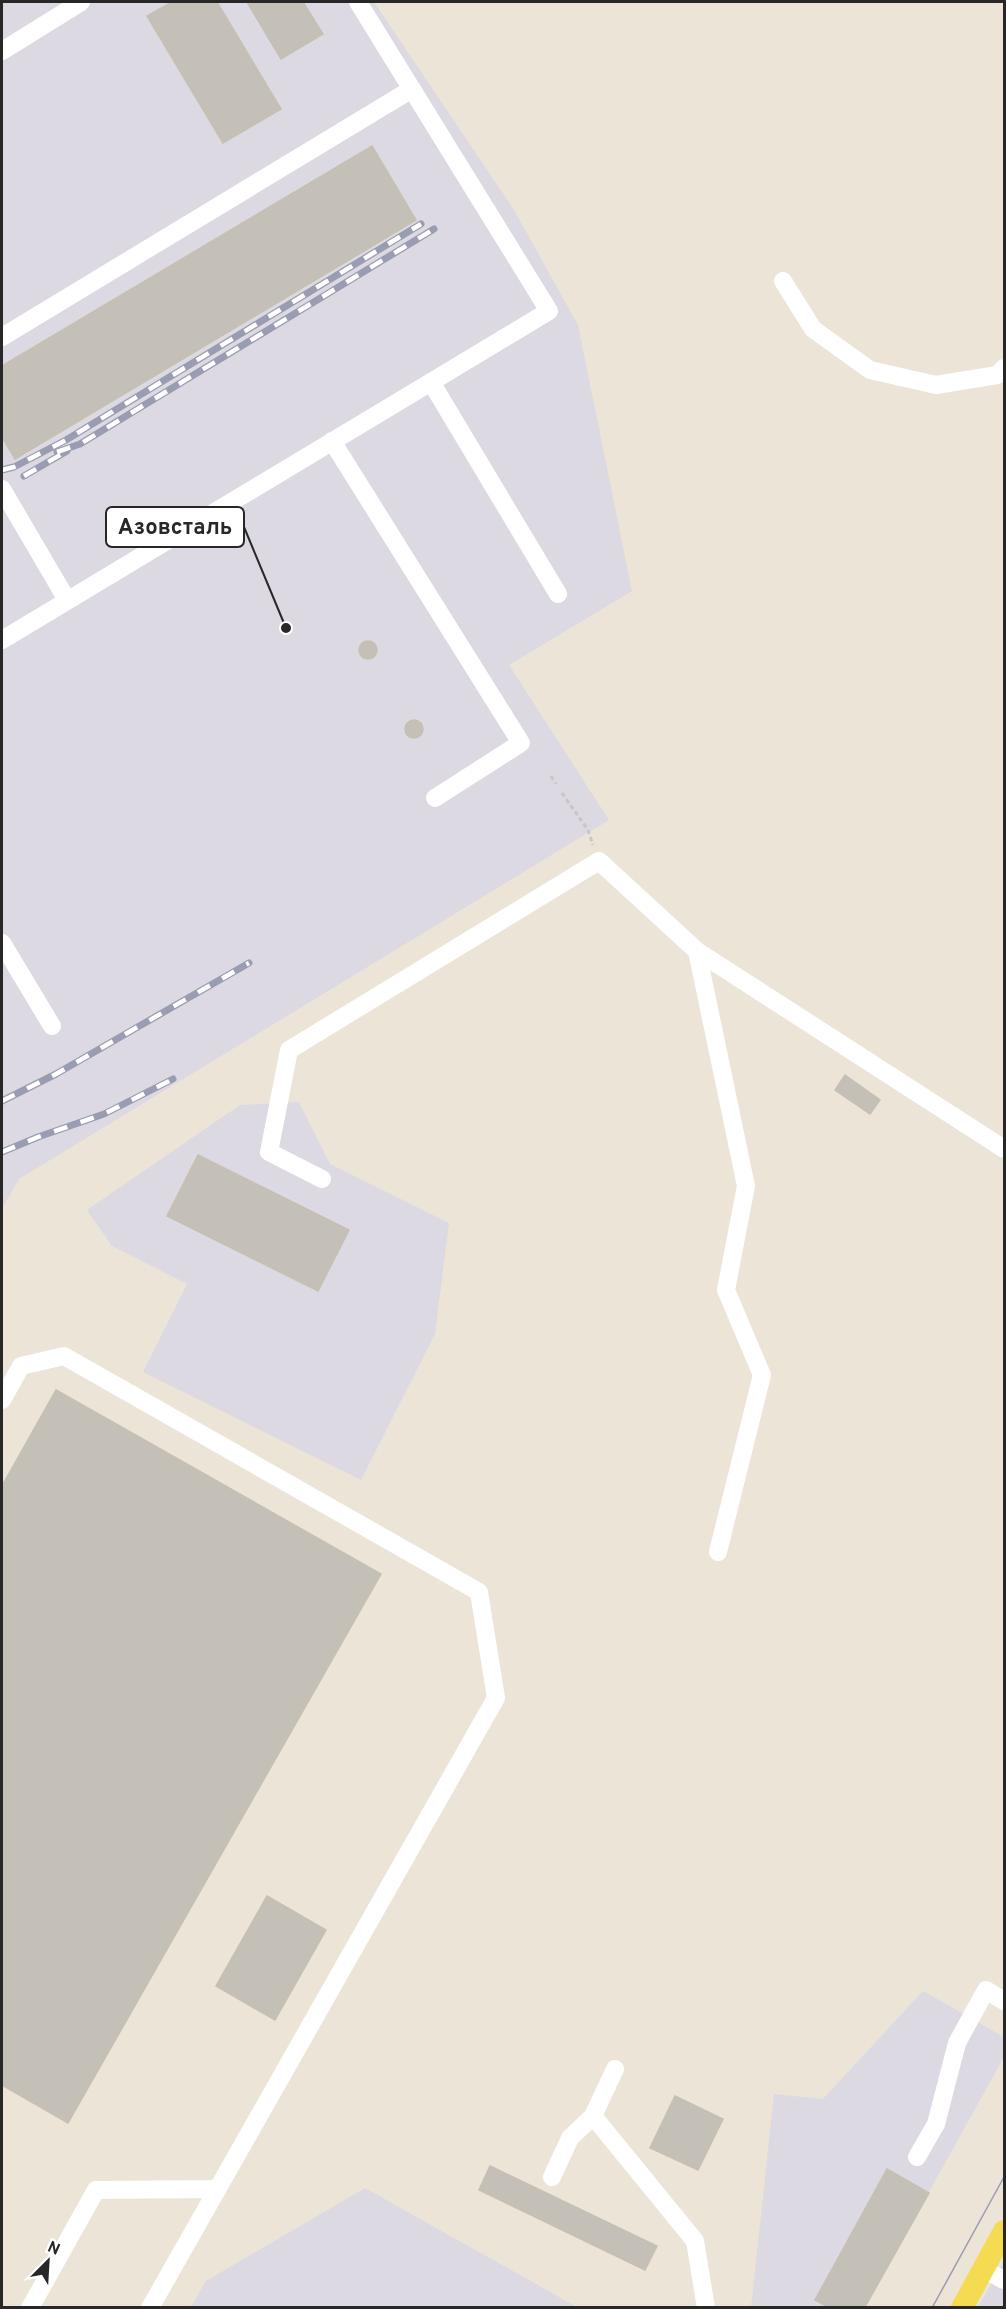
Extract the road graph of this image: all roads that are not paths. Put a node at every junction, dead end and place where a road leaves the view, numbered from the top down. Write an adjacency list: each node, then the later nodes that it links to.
1 (81, 2): 3 (lane)
2 (358, 2): 4 (lane)
3 (2, 51)
4 (412, 89): 6 (lane); 8 (lane)
5 (783, 281): 7 (lane)
6 (2, 337)
7 (1005, 369)
8 (431, 382): 9 (lane); 11 (lane)
9 (333, 441): 12 (lane); 14 (lane)
10 (2, 489): 12 (lane)
11 (558, 594)
12 (67, 600): 13 (lane)
13 (2, 640)
14 (435, 798)
15 (2, 943): 17 (lane)
16 (697, 951): 18 (lane); 19 (lane); 21 (lane)
17 (52, 1026)
18 (1005, 1149)
19 (322, 1179)
20 (2, 1400): 27 (lane)
21 (718, 1551)
22 (1005, 2001): 25 (lane)
23 (615, 2069): 24 (lane)
24 (593, 2116): 26 (lane); 33 (lane)
25 (917, 2157)
26 (552, 2177)
27 (218, 2188): 31 (lane); 32 (lane)
28 (1005, 2231): 29 (main road)
29 (983, 2269): 30 (lane); 34 (main road)
30 (1005, 2280)
31 (30, 2307)
32 (150, 2307)
33 (706, 2307)
34 (962, 2307)

